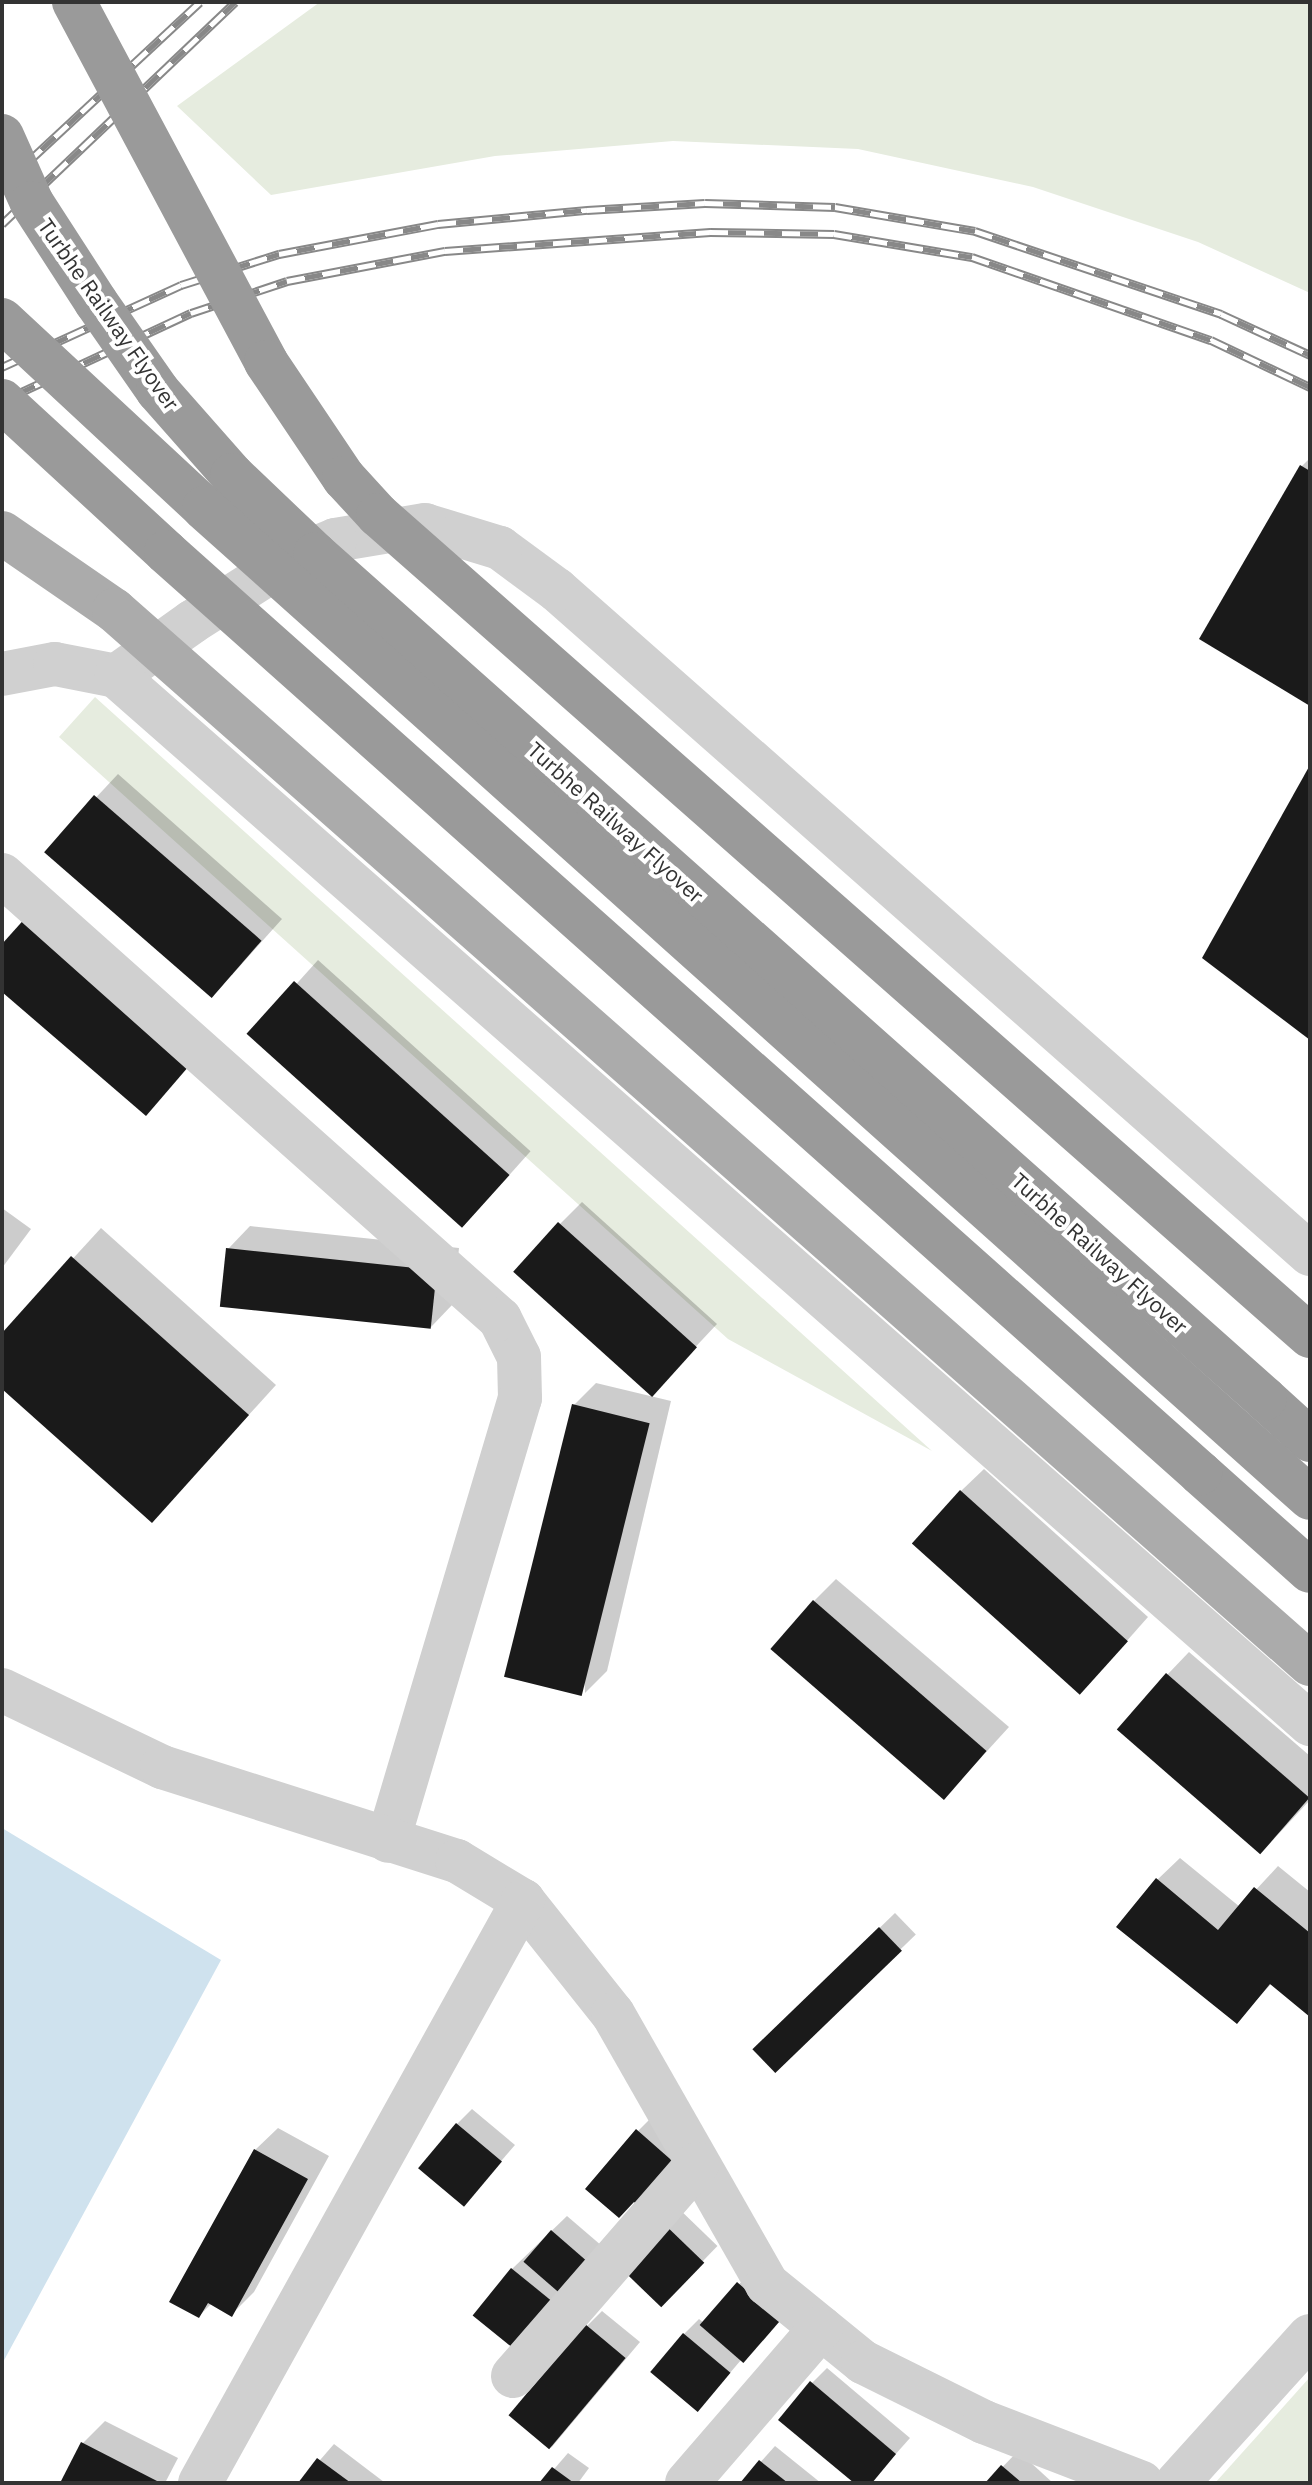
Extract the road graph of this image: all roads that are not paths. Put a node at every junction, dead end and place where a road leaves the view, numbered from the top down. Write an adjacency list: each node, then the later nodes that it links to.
1 (74, 2): 12 (highway, bridge)
2 (2, 136): 13 (highway, Turbhe Railway Flyover, bridge)
3 (2, 320): 14 (highway, bridge)
4 (2, 401): 7 (highway, bridge)
5 (2, 429): 7 (highway, bridge)
6 (2, 533): 16 (main road, bridge)
7 (166, 552): 15 (highway, bridge)
8 (2, 674): 9 (street)
9 (116, 676): 11 (street); 18 (street)
10 (2, 875): 19 (street)
11 (1310, 1254)
12 (1310, 1336)
13 (1310, 1440)
14 (1310, 1498)
15 (1310, 1571)
16 (1310, 1664)
17 (2, 1690): 19 (street)
18 (1310, 1724)
19 (388, 1841): 20 (street)
20 (523, 1901): 21 (street); 25 (street)
21 (697, 2164): 22 (street); 24 (street)
22 (821, 2328): 26 (street); 27 (street)
23 (1310, 2336): 28 (street)
24 (513, 2376)
25 (200, 2483)
26 (687, 2483)
27 (1142, 2483)
28 (1177, 2483)

